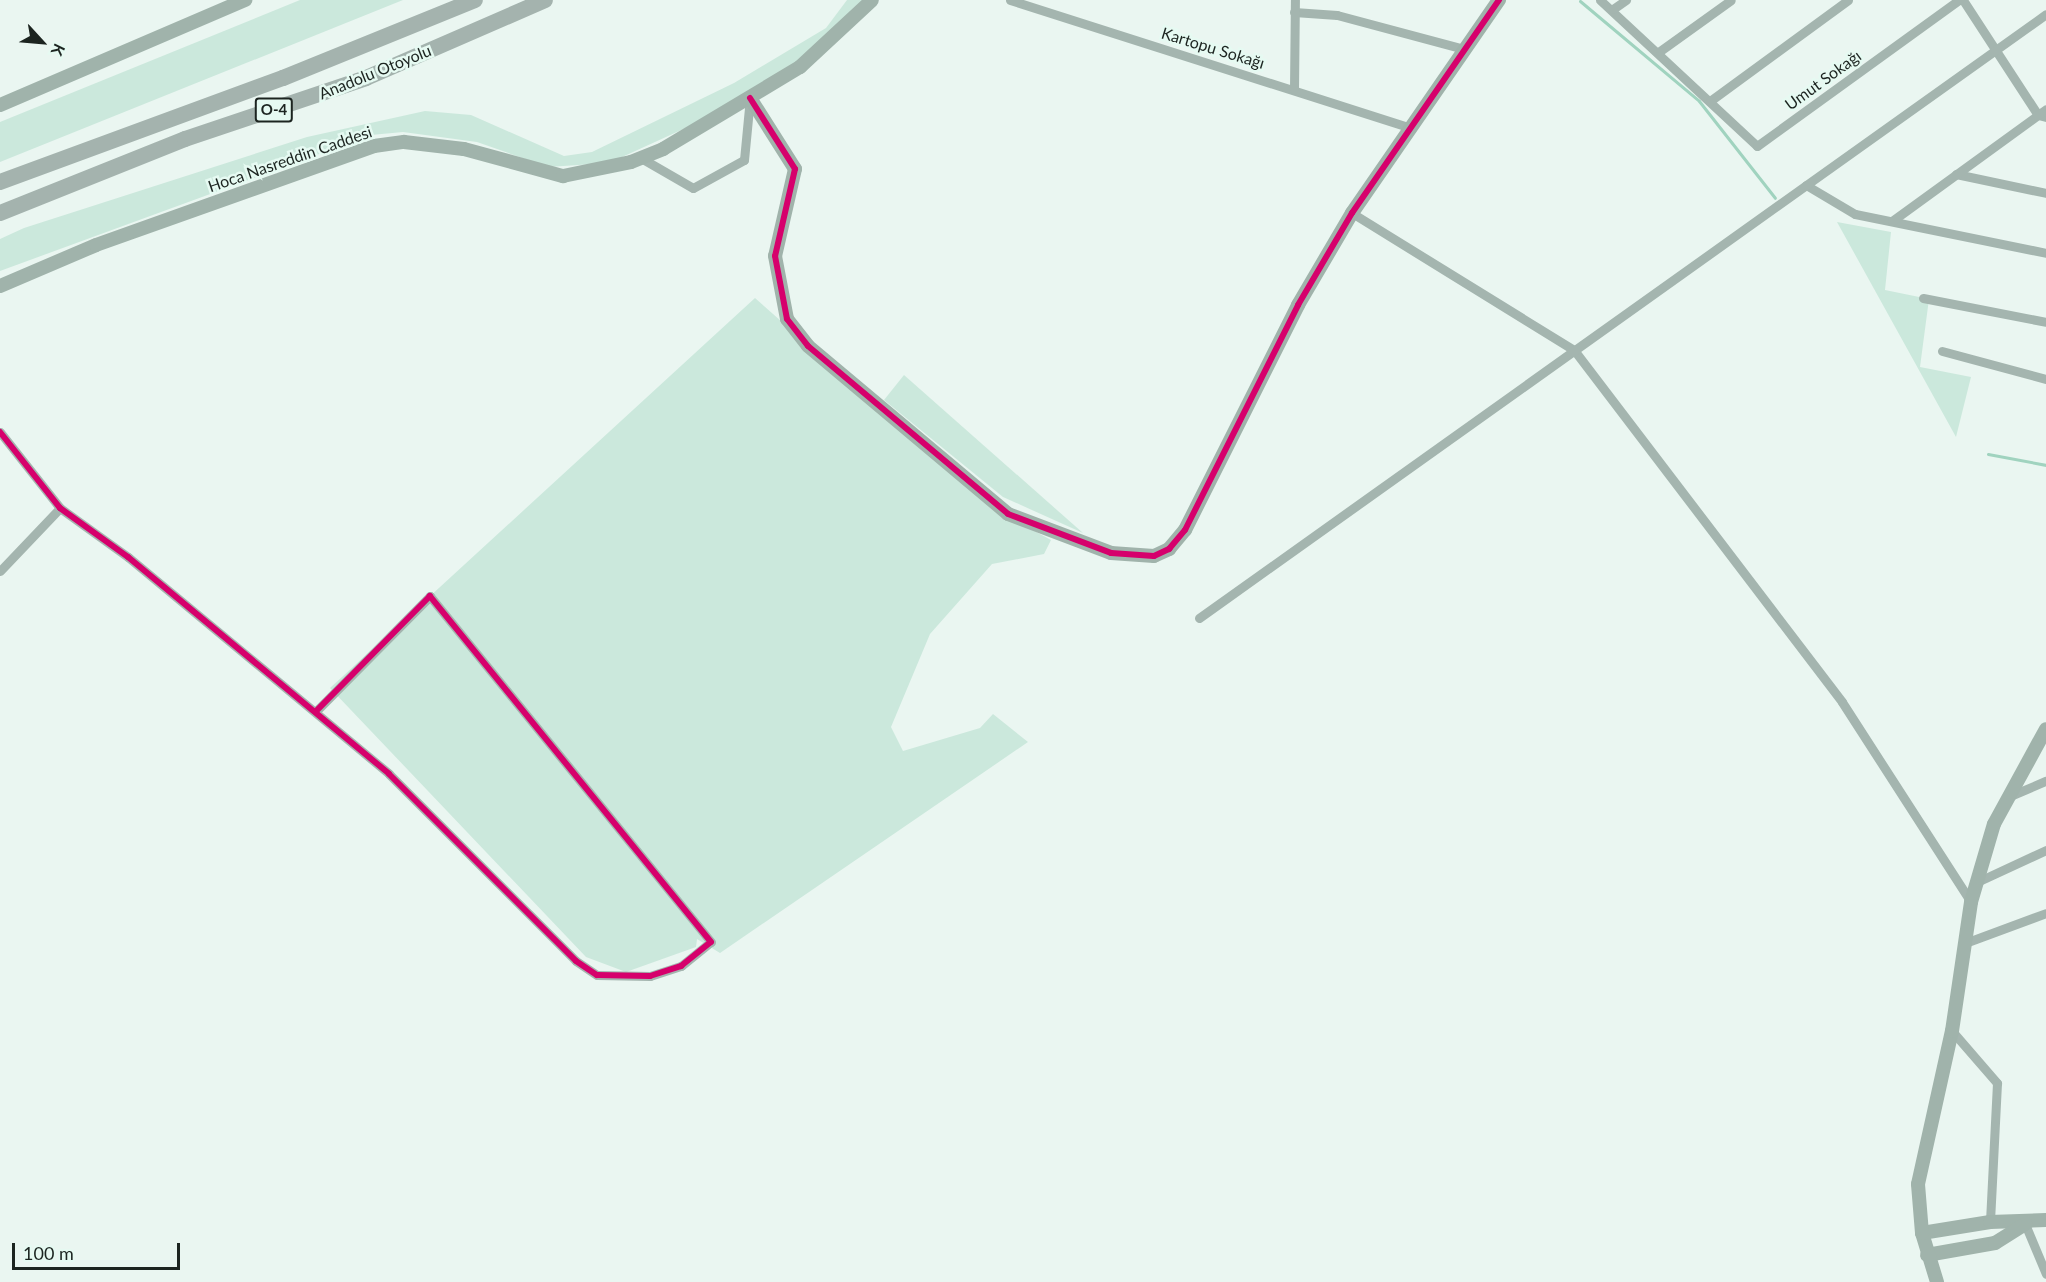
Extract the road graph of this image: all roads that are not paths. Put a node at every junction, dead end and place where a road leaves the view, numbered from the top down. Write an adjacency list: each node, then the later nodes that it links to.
1 (245, 0): 22 (main road)
2 (475, 0): 28 (highway, Anadolu Otoyolu / O-4)
3 (545, 0): 31 (highway, Anadolu Otoyolu / O-4)
4 (872, 0): 20 (main road, Hoca Nasreddin Caddesi)
5 (1010, 0): 19 (street, Kartopu Sokağı)
6 (1294, 0): 14 (street)
7 (1499, 0): 16 (main road)
8 (1600, 0): 13 (street)
9 (1626, 0): 13 (street)
10 (1731, 0): 18 (street)
11 (1848, 0): 21 (street)
12 (1961, 0): 17 (street); 21 (street, Umut Sokağı)
13 (1613, 9): 18 (street)
14 (1294, 12): 16 (street); 19 (street)
15 (2046, 14): 17 (street)
16 (1464, 50): 25 (main road)
17 (1996, 50): 24 (street); 29 (street)
18 (1660, 51): 21 (street)
19 (1294, 89): 25 (street, Kartopu Sokağı)
20 (750, 98): 26 (main road, Hoca Nasreddin Caddesi); 26 (street); 32 (main road)
21 (1710, 101)
22 (0, 105)
23 (2046, 109): 24 (street)
24 (2042, 116): 27 (street)
25 (1407, 128): 32 (main road)
26 (641, 158): 35 (main road, Hoca Nasreddin Caddesi)
27 (1956, 174): 30 (street); 33 (street)
28 (0, 182)
29 (1806, 185): 33 (street); 38 (street)
30 (2046, 193)
31 (0, 213)
32 (1352, 213): 38 (street)
33 (1892, 221): 34 (street)
34 (2046, 253)
35 (0, 286)
36 (1923, 298): 37 (street)
37 (2046, 322)
38 (1574, 350): 44 (street); 51 (street)
39 (1942, 351): 40 (street)
40 (2046, 379)
41 (0, 432): 42 (street)
42 (60, 508): 43 (street); 45 (street)
43 (0, 571)
44 (1199, 618)
45 (316, 711): 45 (street)
46 (2046, 729): 48 (main road)
47 (2046, 781): 48 (street)
48 (2007, 798): 50 (main road)
49 (2046, 850): 50 (street)
50 (1977, 882): 51 (main road)
51 (1971, 902): 53 (main road)
52 (2046, 913): 53 (street)
53 (1965, 943): 54 (main road)
54 (1952, 1030): 56 (street); 58 (main road)
55 (2046, 1220): 57 (main road)
56 (1990, 1222): 57 (main road); 58 (main road)
57 (2025, 1224): 59 (main road); 60 (street)
58 (1922, 1233): 59 (main road)
59 (1927, 1255): 61 (main road)
60 (2046, 1274)
61 (1937, 1282)

